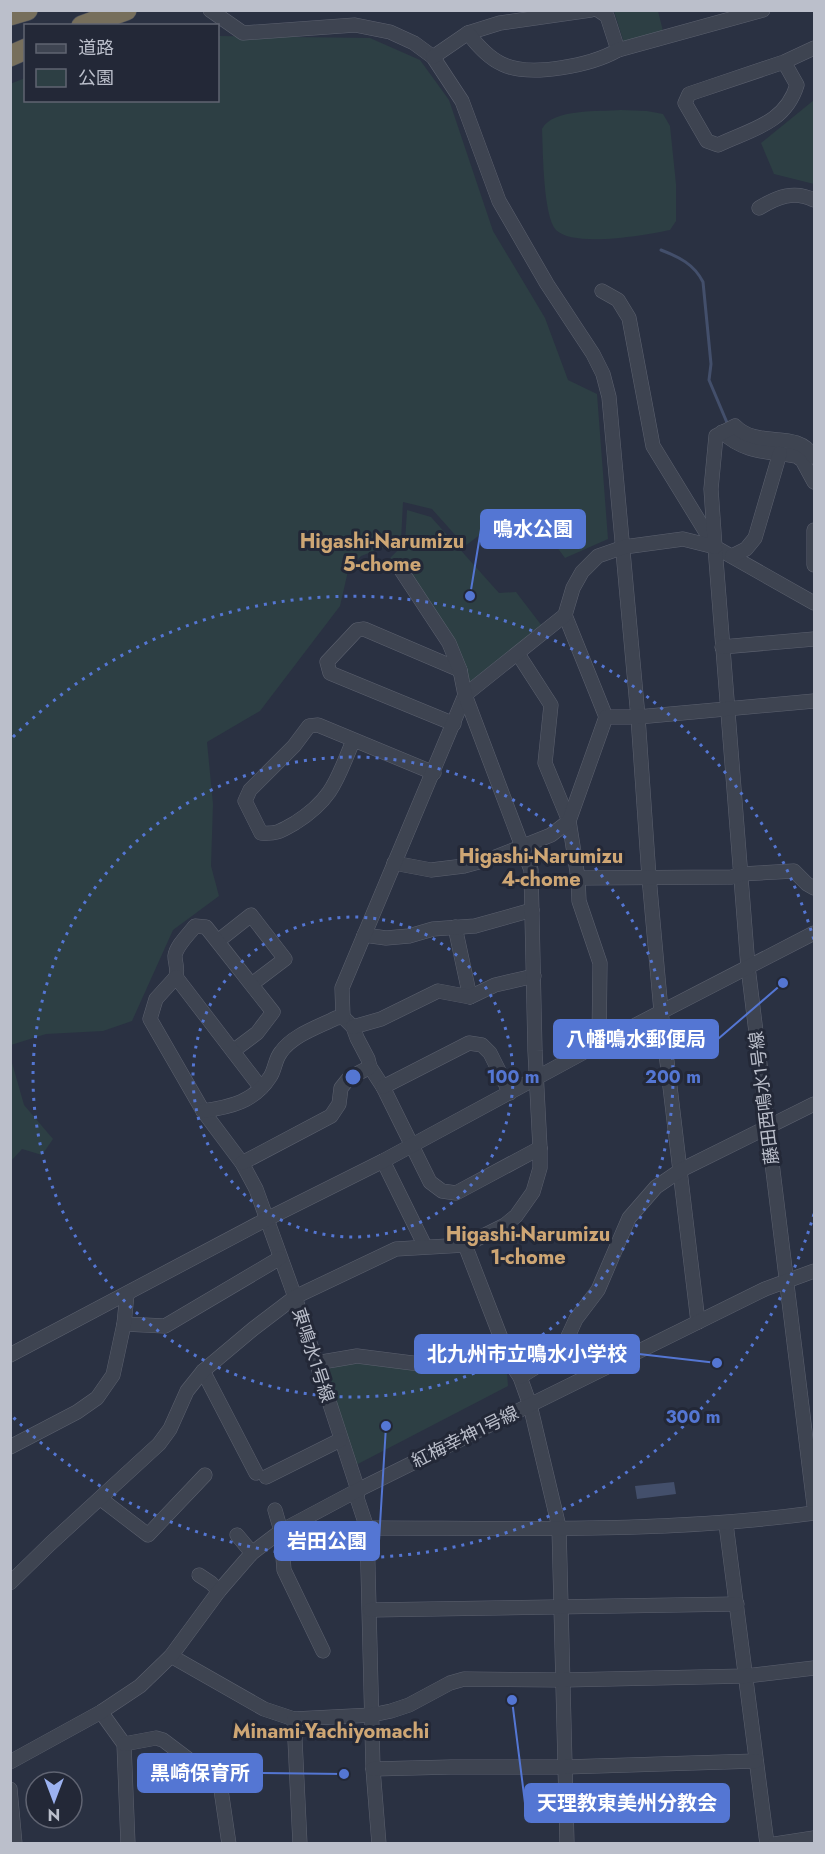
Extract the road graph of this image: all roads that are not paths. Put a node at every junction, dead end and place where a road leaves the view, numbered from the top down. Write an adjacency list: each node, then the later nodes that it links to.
1 (27, 10): 7 (highway)
2 (126, 10): 8 (highway)
3 (210, 10): 14 (street)
4 (591, 10): 9 (street)
5 (598, 10): 12 (street)
6 (763, 10): 12 (street)
7 (10, 15)
8 (88, 24)
9 (468, 33): 12 (street); 14 (street)
10 (814, 48): 15 (street)
11 (24, 50): 13 (highway)
12 (618, 50)
13 (10, 56)
14 (434, 57): 24 (street)
15 (784, 62): 15 (street)
16 (814, 200): 17 (street)
17 (759, 208)
18 (602, 291): 25 (street)
19 (727, 429): 20 (street); 21 (street); 25 (street, 藤田西鳴水1号線)
20 (780, 453): 22 (street); 26 (street)
21 (814, 456)
22 (814, 482)
23 (814, 530): 27 (street)
24 (624, 547): 25 (street); 30 (street); 39 (street)
25 (715, 547): 26 (street); 32 (street, 藤田西鳴水1号線)
26 (732, 556): 29 (street)
27 (814, 565)
28 (399, 567): 34 (street)
29 (814, 603)
30 (565, 615): 33 (street); 38 (street)
31 (814, 639): 32 (street)
32 (722, 647): 37 (street, 藤田西鳴水1号線)
33 (518, 654): 35 (street); 43 (street)
34 (460, 670): 35 (street); 40 (street)
35 (465, 695): 40 (street); 44 (street)
36 (814, 701): 37 (street)
37 (727, 709): 39 (street); 46 (street, 藤田西鳴水1号線)
38 (606, 717): 39 (street); 43 (street)
39 (638, 717): 48 (street)
40 (454, 724): 42 (street)
41 (353, 741): 41 (street); 42 (street)
42 (434, 773): 45 (street)
43 (569, 822): 44 (street); 47 (street)
44 (524, 846): 45 (street); 50 (street)
45 (394, 863): 53 (street)
46 (741, 874): 48 (street); 49 (street); 55 (street, 藤田西鳴水1号線)
47 (578, 878): 48 (street); 62 (street)
48 (649, 878): 60 (street)
49 (814, 888)
50 (532, 910): 51 (street); 56 (street)
51 (455, 927): 53 (street); 59 (street)
52 (814, 933): 55 (street)
53 (364, 935): 61 (street)
54 (218, 941): 57 (street); 58 (street); 58 (street)
55 (748, 967): 60 (street); 71 (street, 藤田西鳴水1号線)
56 (534, 976): 59 (street); 65 (street)
57 (176, 977): 63 (street); 70 (street, 東鳴水1号線)
58 (252, 984): 63 (street)
59 (470, 997): 61 (street)
60 (661, 1011): 62 (street); 76 (street)
61 (348, 1022): 64 (street); 67 (street)
62 (599, 1044): 65 (street)
63 (233, 1051): 67 (street)
64 (370, 1067): 66 (street); 75 (street)
65 (537, 1078): 68 (street); 73 (street)
66 (383, 1087): 68 (street); 72 (street)
67 (261, 1088): 70 (street)
68 (510, 1093): 72 (street)
69 (814, 1104): 71 (street)
70 (203, 1111): 75 (street, 東鳴水1号線)
71 (768, 1128): 76 (street); 82 (street, 藤田西鳴水1号線)
72 (412, 1145): 73 (street); 74 (street)
73 (540, 1148): 78 (street)
74 (383, 1161): 77 (street); 79 (street)
75 (242, 1163): 77 (street, 東鳴水1号線)
76 (681, 1170): 85 (street); 91 (street)
77 (267, 1219): 80 (street, 東鳴水1号線); 83 (street)
78 (465, 1245): 79 (street); 89 (street)
79 (425, 1246): 84 (street)
80 (280, 1258): 84 (street, 東鳴水1号線); 86 (street)
81 (814, 1270): 82 (street, 紅梅幸神1号線)
82 (787, 1282): 85 (street, 紅梅幸神1号線); 92 (street, 藤田西鳴水1号線)
83 (126, 1294): 86 (street); 87 (street)
84 (294, 1297): 88 (street, 東鳴水1号線); 90 (street)
85 (698, 1322): 93 (street, 紅梅幸神1号線)
86 (124, 1324): 95 (street)
87 (10, 1355)
88 (316, 1363): 89 (street); 94 (street, 東鳴水1号線)
89 (511, 1364): 91 (street)
90 (203, 1371): 94 (street); 98 (street)
91 (520, 1377): 93 (street)
92 (809, 1401): 99 (street, 藤田西鳴水1号線)
93 (530, 1405): 97 (street, 紅梅幸神1号線); 103 (street)
94 (340, 1440): 97 (street, 東鳴水1号線)
95 (10, 1447)
96 (205, 1475): 98 (street)
97 (358, 1490): 104 (street, 東鳴水1号線); 105 (street, 紅梅幸神1号線)
98 (101, 1499): 109 (street)
99 (814, 1505)
100 (275, 1510): 105 (street)
101 (814, 1513): 102 (street)
102 (726, 1524): 103 (street); 111 (street)
103 (559, 1527): 104 (street); 112 (street)
104 (367, 1528): 113 (street, 東鳴水1号線)
105 (281, 1531): 107 (street, 紅梅幸神1号線); 114 (street)
106 (237, 1535): 107 (street)
107 (252, 1553): 110 (street, 紅梅幸神1号線)
108 (199, 1575): 110 (street)
109 (10, 1583)
110 (219, 1591): 115 (street, 紅梅幸神1号線)
111 (736, 1604): 112 (street); 117 (street)
112 (561, 1608): 113 (street); 118 (street)
113 (370, 1610): 120 (street, 東鳴水1号線)
114 (322, 1651)
115 (171, 1656): 119 (street, 紅梅幸神1号線); 121 (street)
116 (814, 1668): 117 (street)
117 (746, 1676): 118 (street); 123 (street)
118 (563, 1680): 120 (street); 125 (street)
119 (101, 1712): 122 (street); 124 (street, 紅梅幸神1号線)
120 (372, 1715): 121 (street); 126 (street, 東鳴水1号線)
121 (294, 1719): 132 (street)
122 (124, 1744): 130 (street); 131 (street)
123 (756, 1761): 125 (street); 135 (street)
124 (10, 1762)
125 (565, 1767): 126 (street); 134 (street)
126 (373, 1770): 133 (street, 東鳴水1号線)
127 (10, 1789): 129 (street)
128 (814, 1838): 136 (street)
129 (15, 1844)
130 (128, 1844)
131 (229, 1844)
132 (300, 1844)
133 (379, 1844)
134 (567, 1844)
135 (767, 1844)
136 (775, 1844)

